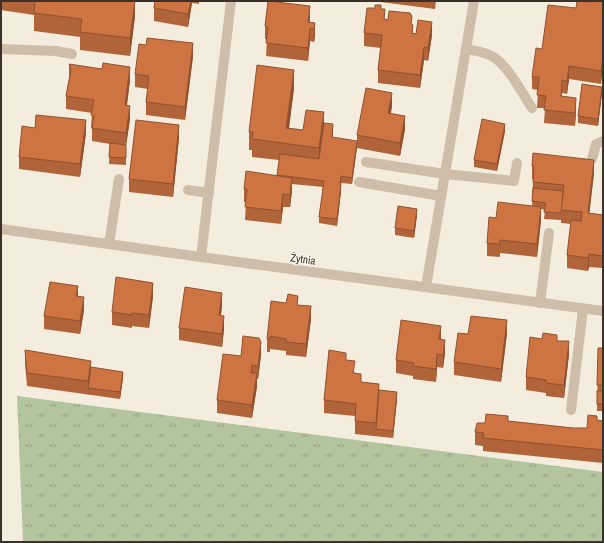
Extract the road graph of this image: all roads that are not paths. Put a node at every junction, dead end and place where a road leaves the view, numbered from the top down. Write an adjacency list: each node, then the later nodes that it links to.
1 (230, 1): 15 (street)
2 (474, 1): 4 (street)
3 (1, 48): 5 (street)
4 (466, 49): 6 (street); 11 (street)
5 (72, 54)
6 (532, 108)
7 (603, 141): 8 (street)
8 (592, 159)
9 (366, 162): 11 (street)
10 (516, 163): 11 (street)
11 (445, 174): 16 (street)
12 (119, 179): 19 (street)
13 (359, 182): 16 (street)
14 (188, 190): 15 (street)
15 (209, 193): 20 (street)
16 (441, 196): 21 (street)
17 (1, 229): 19 (street, Żytnia)
18 (549, 233): 22 (street)
19 (109, 244): 20 (street, Żytnia)
20 (201, 257): 21 (street, Żytnia)
21 (426, 287): 22 (street, Żytnia)
22 (540, 303): 23 (street, Żytnia)
23 (583, 309): 24 (street, Żytnia); 25 (street)
24 (603, 311)
25 (571, 410)

